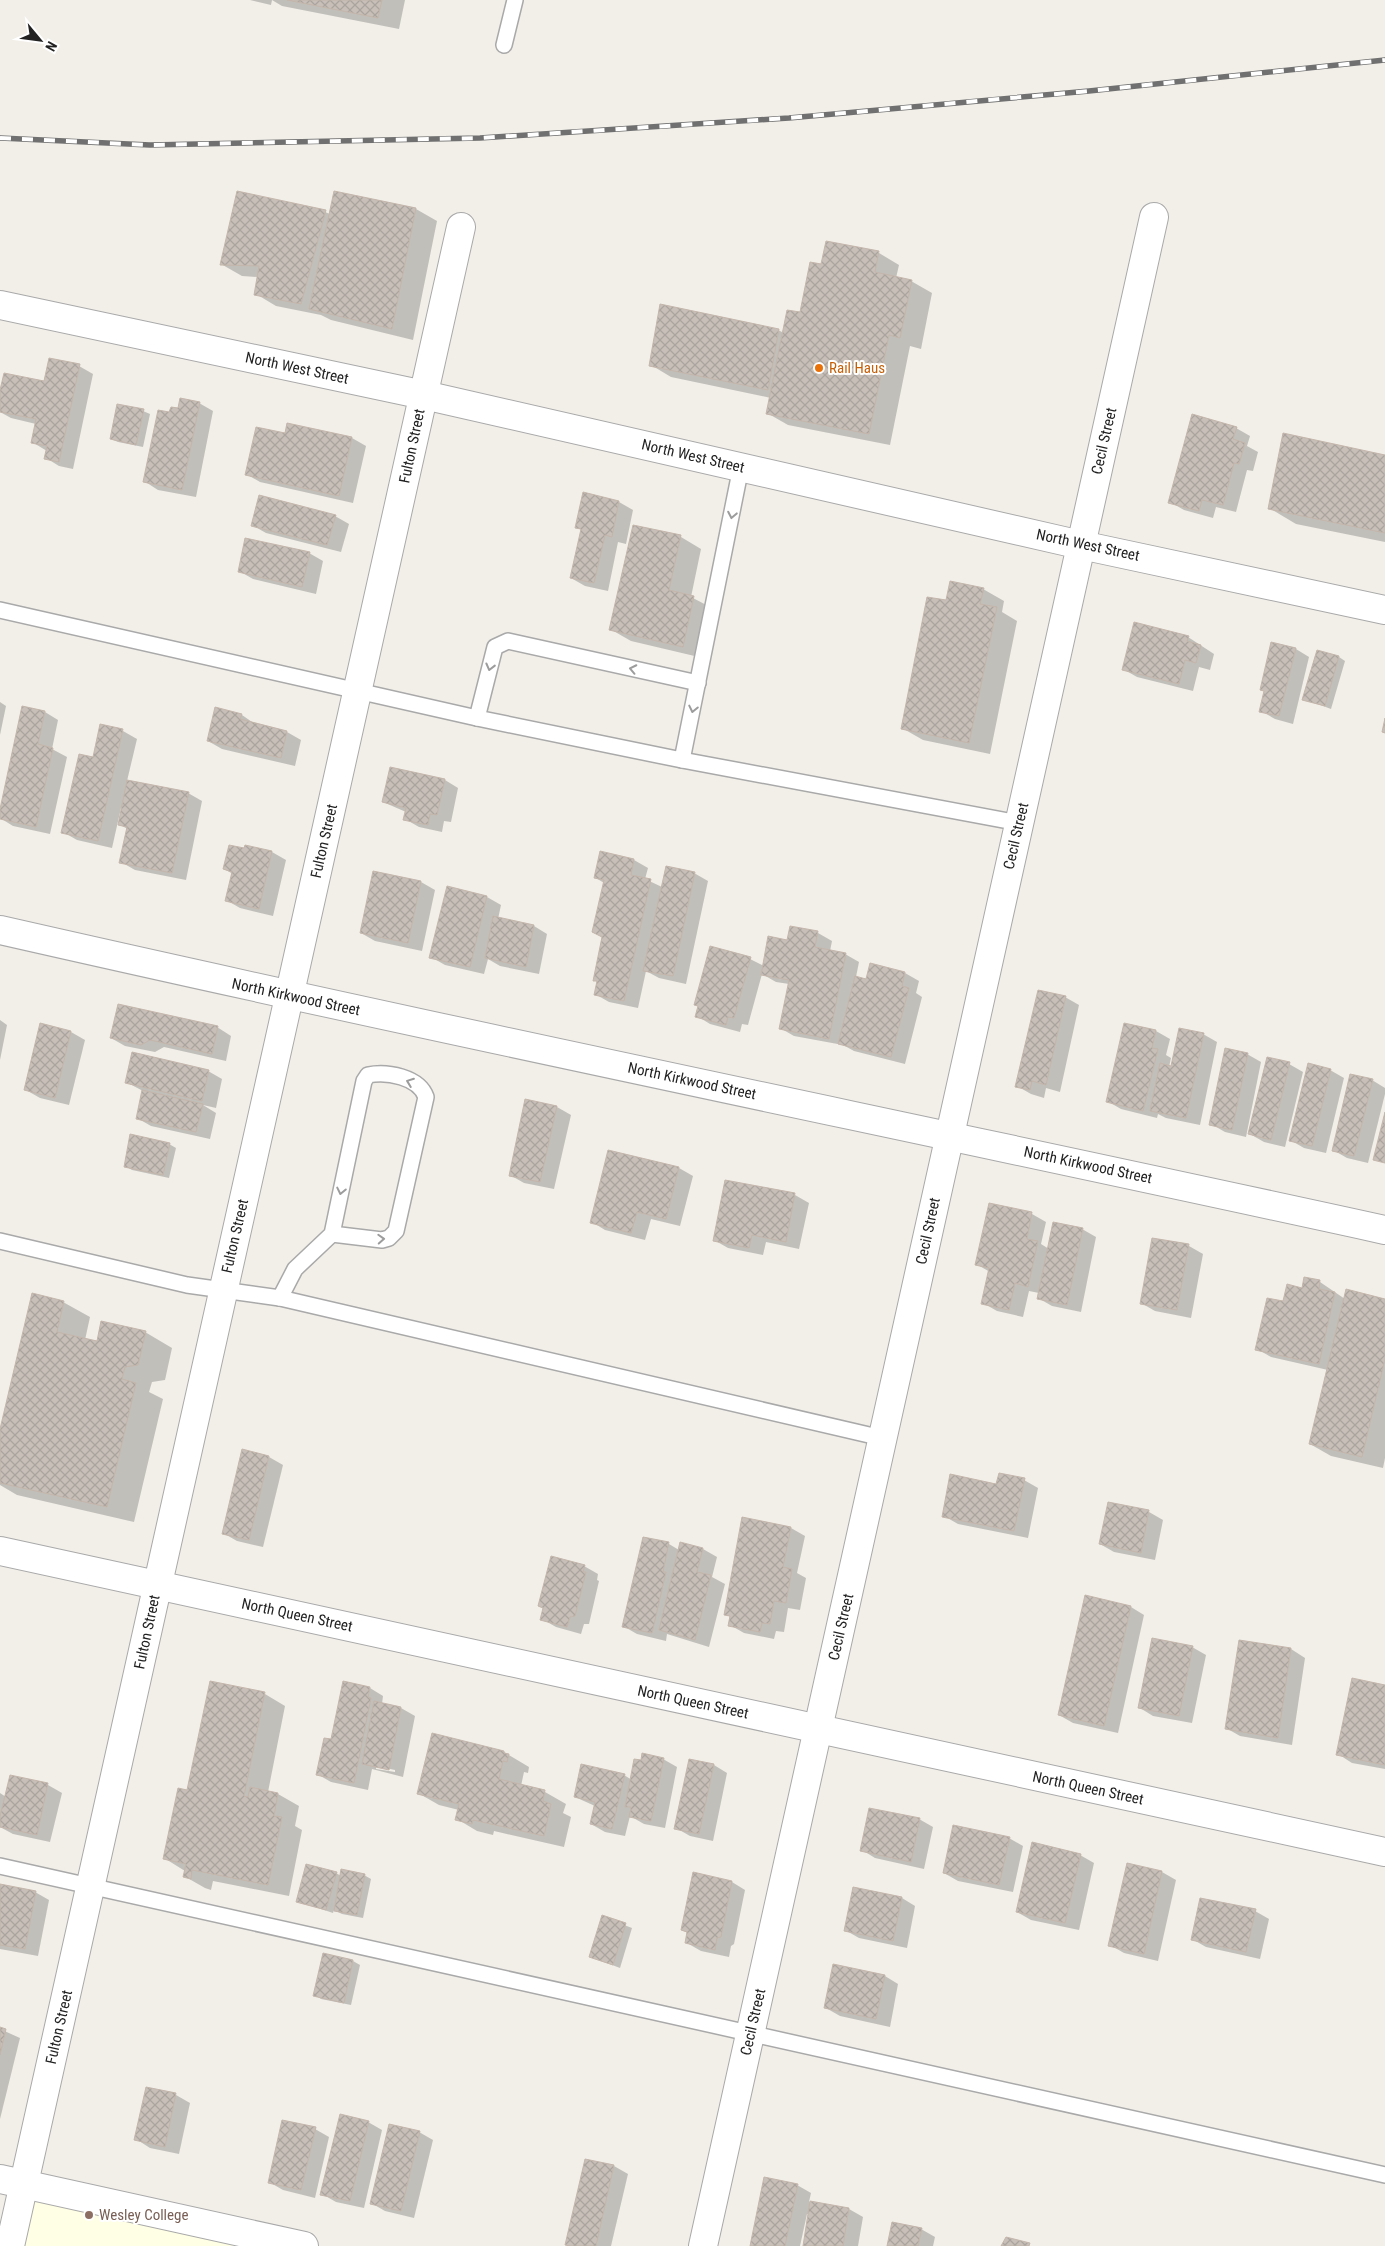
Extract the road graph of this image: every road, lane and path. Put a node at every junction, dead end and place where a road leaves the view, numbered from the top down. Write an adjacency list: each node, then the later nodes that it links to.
1 (514, 0): 2 (lane)
2 (504, 45)
3 (1154, 217): 8 (street, Cecil Street)
4 (462, 227): 6 (street, Fulton Street)
5 (0, 305): 6 (street, North West Street)
6 (424, 395): 7 (street, North West Street); 12 (street, Fulton Street)
7 (741, 467): 8 (street, North West Street); 11 (lane, one-way to 11)
8 (1081, 544): 10 (street, North West Street); 15 (street, Cecil Street)
9 (0, 610): 12 (lane)
10 (1385, 610)
11 (698, 683): 13 (lane, one-way to 13); 14 (lane, one-way to 14)
12 (358, 692): 13 (lane); 17 (street, Fulton Street)
13 (477, 718): 14 (lane)
14 (682, 760): 15 (lane)
15 (1019, 823): 18 (street, Cecil Street)
16 (0, 930): 17 (street, North Kirkwood Street)
17 (289, 996): 18 (street, North Kirkwood Street); 22 (street, Fulton Street)
18 (950, 1135): 19 (street, North Kirkwood Street); 24 (street, Cecil Street)
19 (1385, 1230)
20 (332, 1234): 20 (lane, one-way to 20); 23 (lane)
21 (0, 1241): 22 (lane)
22 (223, 1290): 23 (lane); 26 (street, Fulton Street)
23 (280, 1298): 24 (lane)
24 (882, 1438): 27 (street, Cecil Street)
25 (0, 1551): 26 (street, North Queen Street)
26 (158, 1585): 27 (street, North Queen Street); 30 (street, Fulton Street)
27 (818, 1729): 28 (street, North Queen Street); 31 (street, Cecil Street)
28 (1385, 1852)
29 (0, 1866): 30 (lane)
30 (90, 1887): 31 (lane); 33 (street, Fulton Street)
31 (750, 2035): 32 (lane); 36 (street, Cecil Street)
32 (1385, 2175)
33 (12, 2181): 34 (street, Fulton Street); 35 (street)
34 (10, 2246)
35 (304, 2246)
36 (703, 2246)

